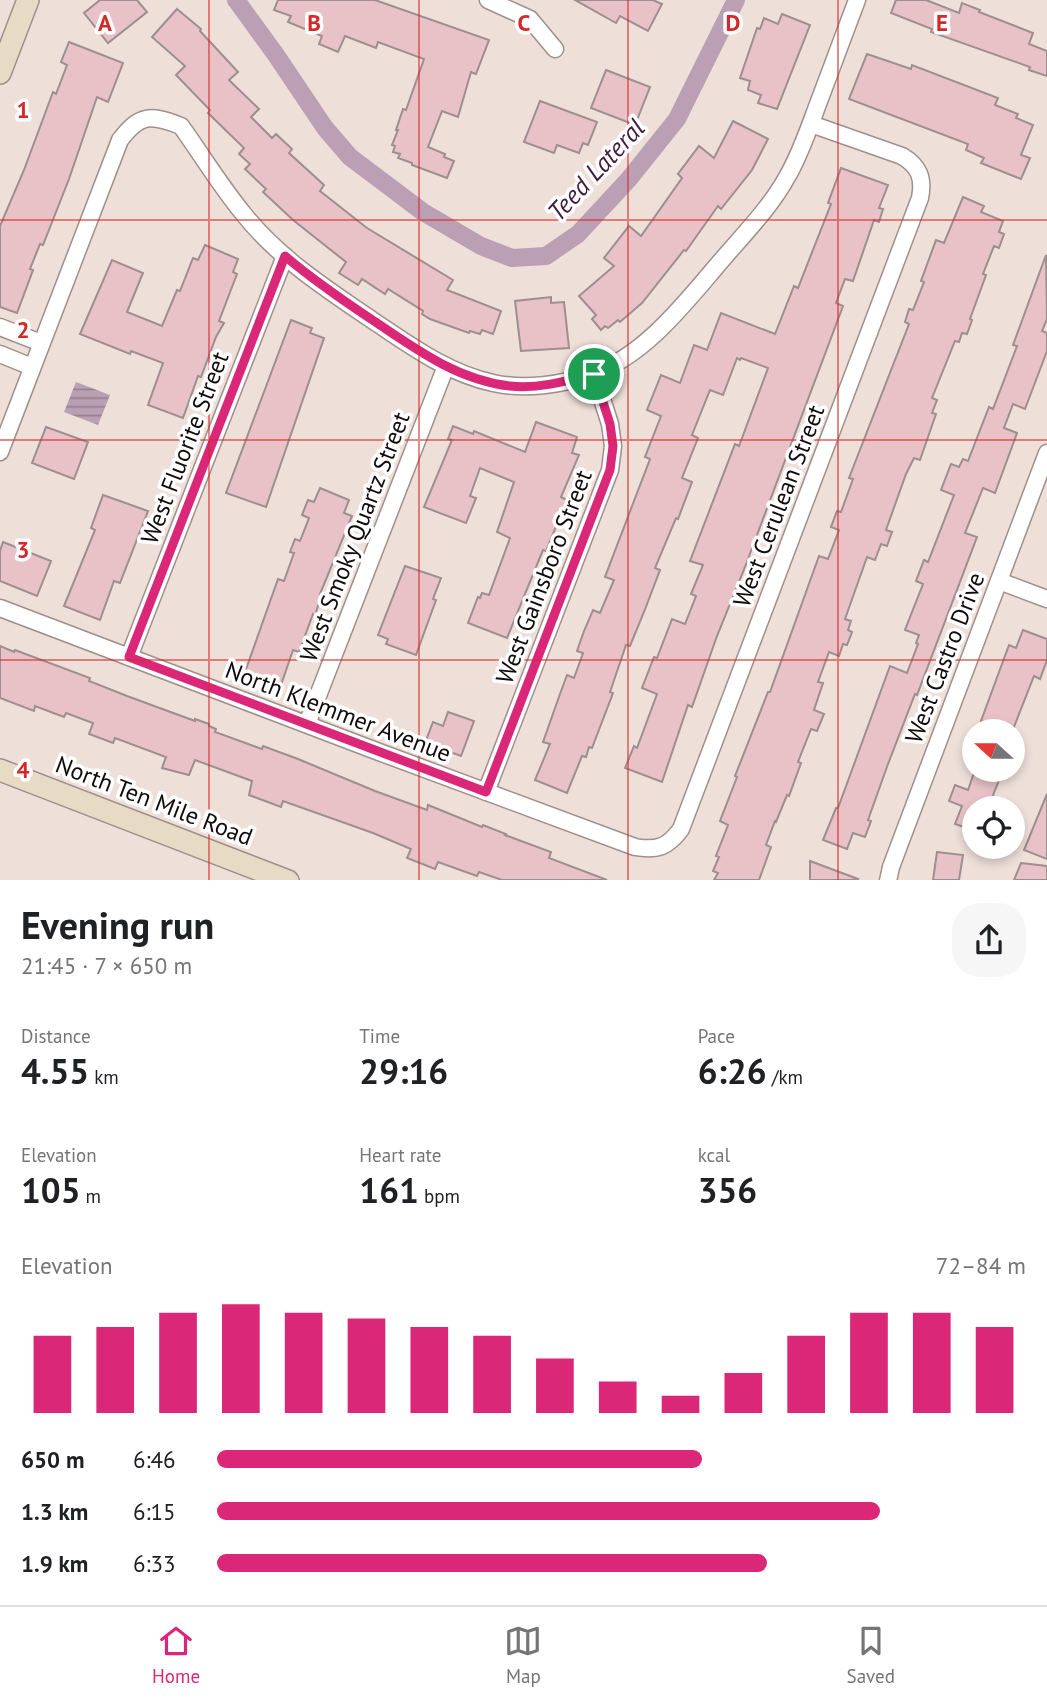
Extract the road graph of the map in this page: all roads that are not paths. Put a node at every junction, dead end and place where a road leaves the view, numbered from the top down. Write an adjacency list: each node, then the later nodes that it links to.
1 (28, 0): 5 (main road)
2 (488, 0): 4 (street)
3 (857, 0): 6 (street)
4 (555, 49)
5 (0, 73)
6 (811, 124): 13 (street); 23 (street, West Cerulean Street)
7 (285, 256): 9 (street); 11 (street); 19 (street, West Fluorite Street)
8 (0, 327): 9 (street)
9 (41, 343): 12 (street)
10 (0, 355): 12 (street)
11 (446, 366): 13 (street); 20 (street, West Smoky Quartz Street)
12 (32, 367): 14 (street)
13 (594, 374): 22 (street, West Gainsboro Street)
14 (0, 452)
15 (1047, 453): 16 (street, West Castro Drive)
16 (999, 581): 17 (street); 25 (street, West Castro Drive)
17 (1047, 599)
18 (0, 608): 19 (street, North Klemmer Avenue)
19 (129, 657): 20 (street, North Klemmer Avenue)
20 (307, 724): 22 (street, North Klemmer Avenue)
21 (0, 771): 24 (main road, North Ten Mile Road)
22 (486, 792): 23 (street, North Klemmer Avenue)
23 (663, 848)
24 (288, 880)
25 (888, 880)

